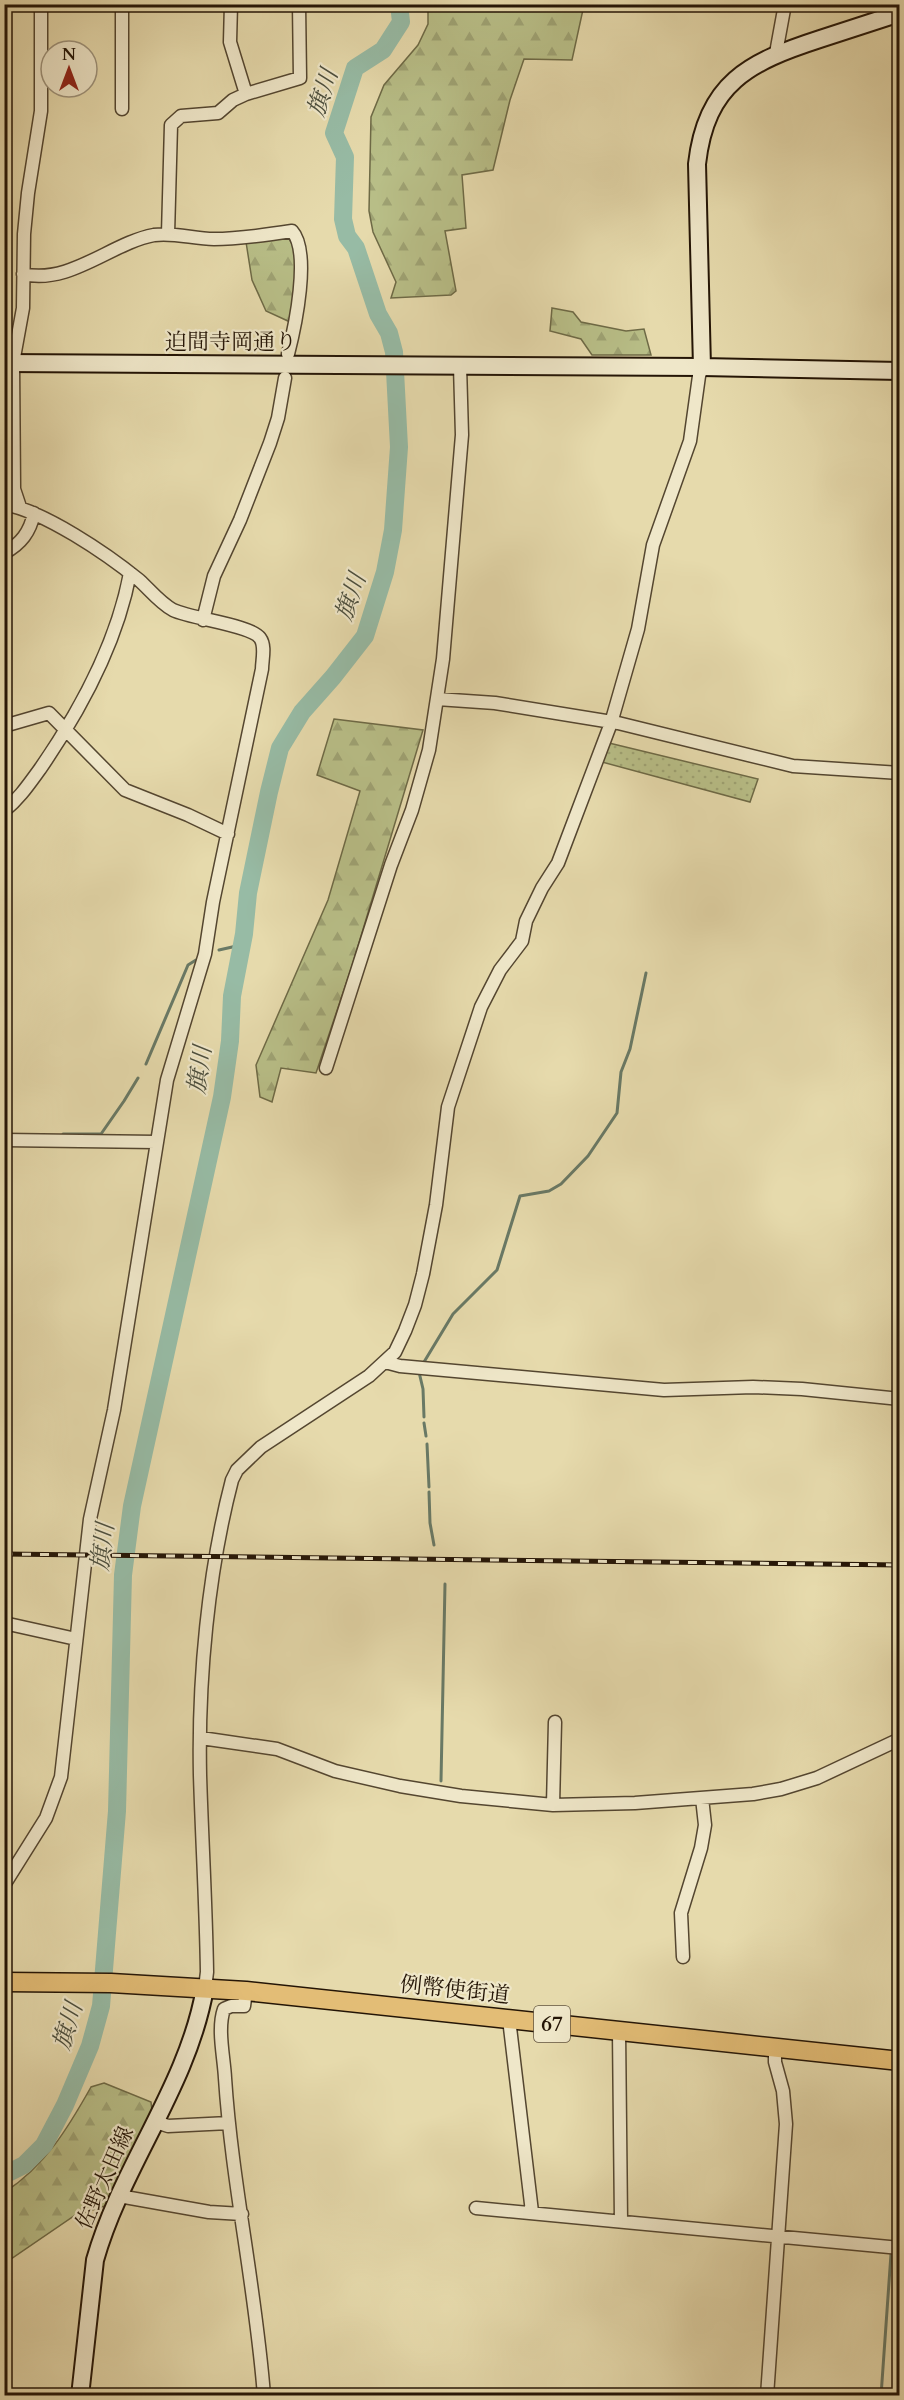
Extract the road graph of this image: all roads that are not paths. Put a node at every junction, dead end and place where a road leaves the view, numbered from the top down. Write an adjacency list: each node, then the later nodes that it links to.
1 (41, 4): 11 (street)
2 (122, 4): 9 (street)
3 (231, 4): 8 (street)
4 (299, 4): 8 (street)
5 (785, 4): 7 (street)
6 (900, 13): 7 (street)
7 (776, 53): 15 (street)
8 (246, 94): 10 (street)
9 (122, 109)
10 (168, 234): 11 (street); 12 (street)
11 (23, 274): 13 (street)
12 (288, 354)
13 (9, 363): 14 (street, 迫間寺岡通り); 19 (street)
14 (458, 366): 15 (street, 迫間寺岡通り); 24 (street)
15 (702, 367): 16 (street, 迫間寺岡通り); 25 (street)
16 (900, 370)
17 (285, 378): 23 (street)
18 (4, 504): 19 (street)
19 (20, 507): 20 (street)
20 (33, 513): 21 (street); 22 (street)
21 (4, 553)
22 (129, 573): 23 (street); 27 (street)
23 (203, 620): 30 (street)
24 (437, 699): 25 (street); 31 (street)
25 (611, 723): 28 (street); 34 (street)
26 (4, 726): 27 (street)
27 (66, 729): 29 (street); 30 (street)
28 (900, 773)
29 (4, 811)
30 (228, 834): 33 (street)
31 (326, 1068)
32 (4, 1140): 33 (street)
33 (156, 1142): 37 (street)
34 (385, 1362): 35 (street); 39 (street)
35 (900, 1399)
36 (4, 1623): 37 (street)
37 (76, 1639): 43 (street)
38 (555, 1722): 42 (street)
39 (201, 1738): 42 (street); 46 (street)
40 (900, 1739): 41 (street)
41 (702, 1798): 42 (street); 44 (street)
42 (553, 1805)
43 (4, 1885)
44 (683, 1957)
45 (4, 1982): 46 (main road, 例幣使街道 / 67)
46 (197, 1987): 47 (main road, 例幣使街道 / 67); 52 (street, 佐野太田線)
47 (246, 1991): 48 (main road, 例幣使街道 / 67); 53 (street)
48 (509, 2019): 49 (main road, 例幣使街道 / 67); 56 (street)
49 (619, 2031): 50 (main road, 例幣使街道 / 67); 58 (street)
50 (775, 2048): 51 (main road, 例幣使街道 / 67); 59 (street)
51 (900, 2061)
52 (156, 2122): 53 (street); 54 (street, 佐野太田線)
53 (229, 2123): 57 (street)
54 (118, 2196): 57 (street); 61 (street, 佐野太田線)
55 (476, 2208): 56 (street)
56 (532, 2212): 58 (street)
57 (242, 2214): 62 (street)
58 (621, 2221): 59 (street)
59 (779, 2237): 60 (street); 63 (street)
60 (900, 2248)
61 (80, 2396)
62 (264, 2396)
63 (767, 2396)

